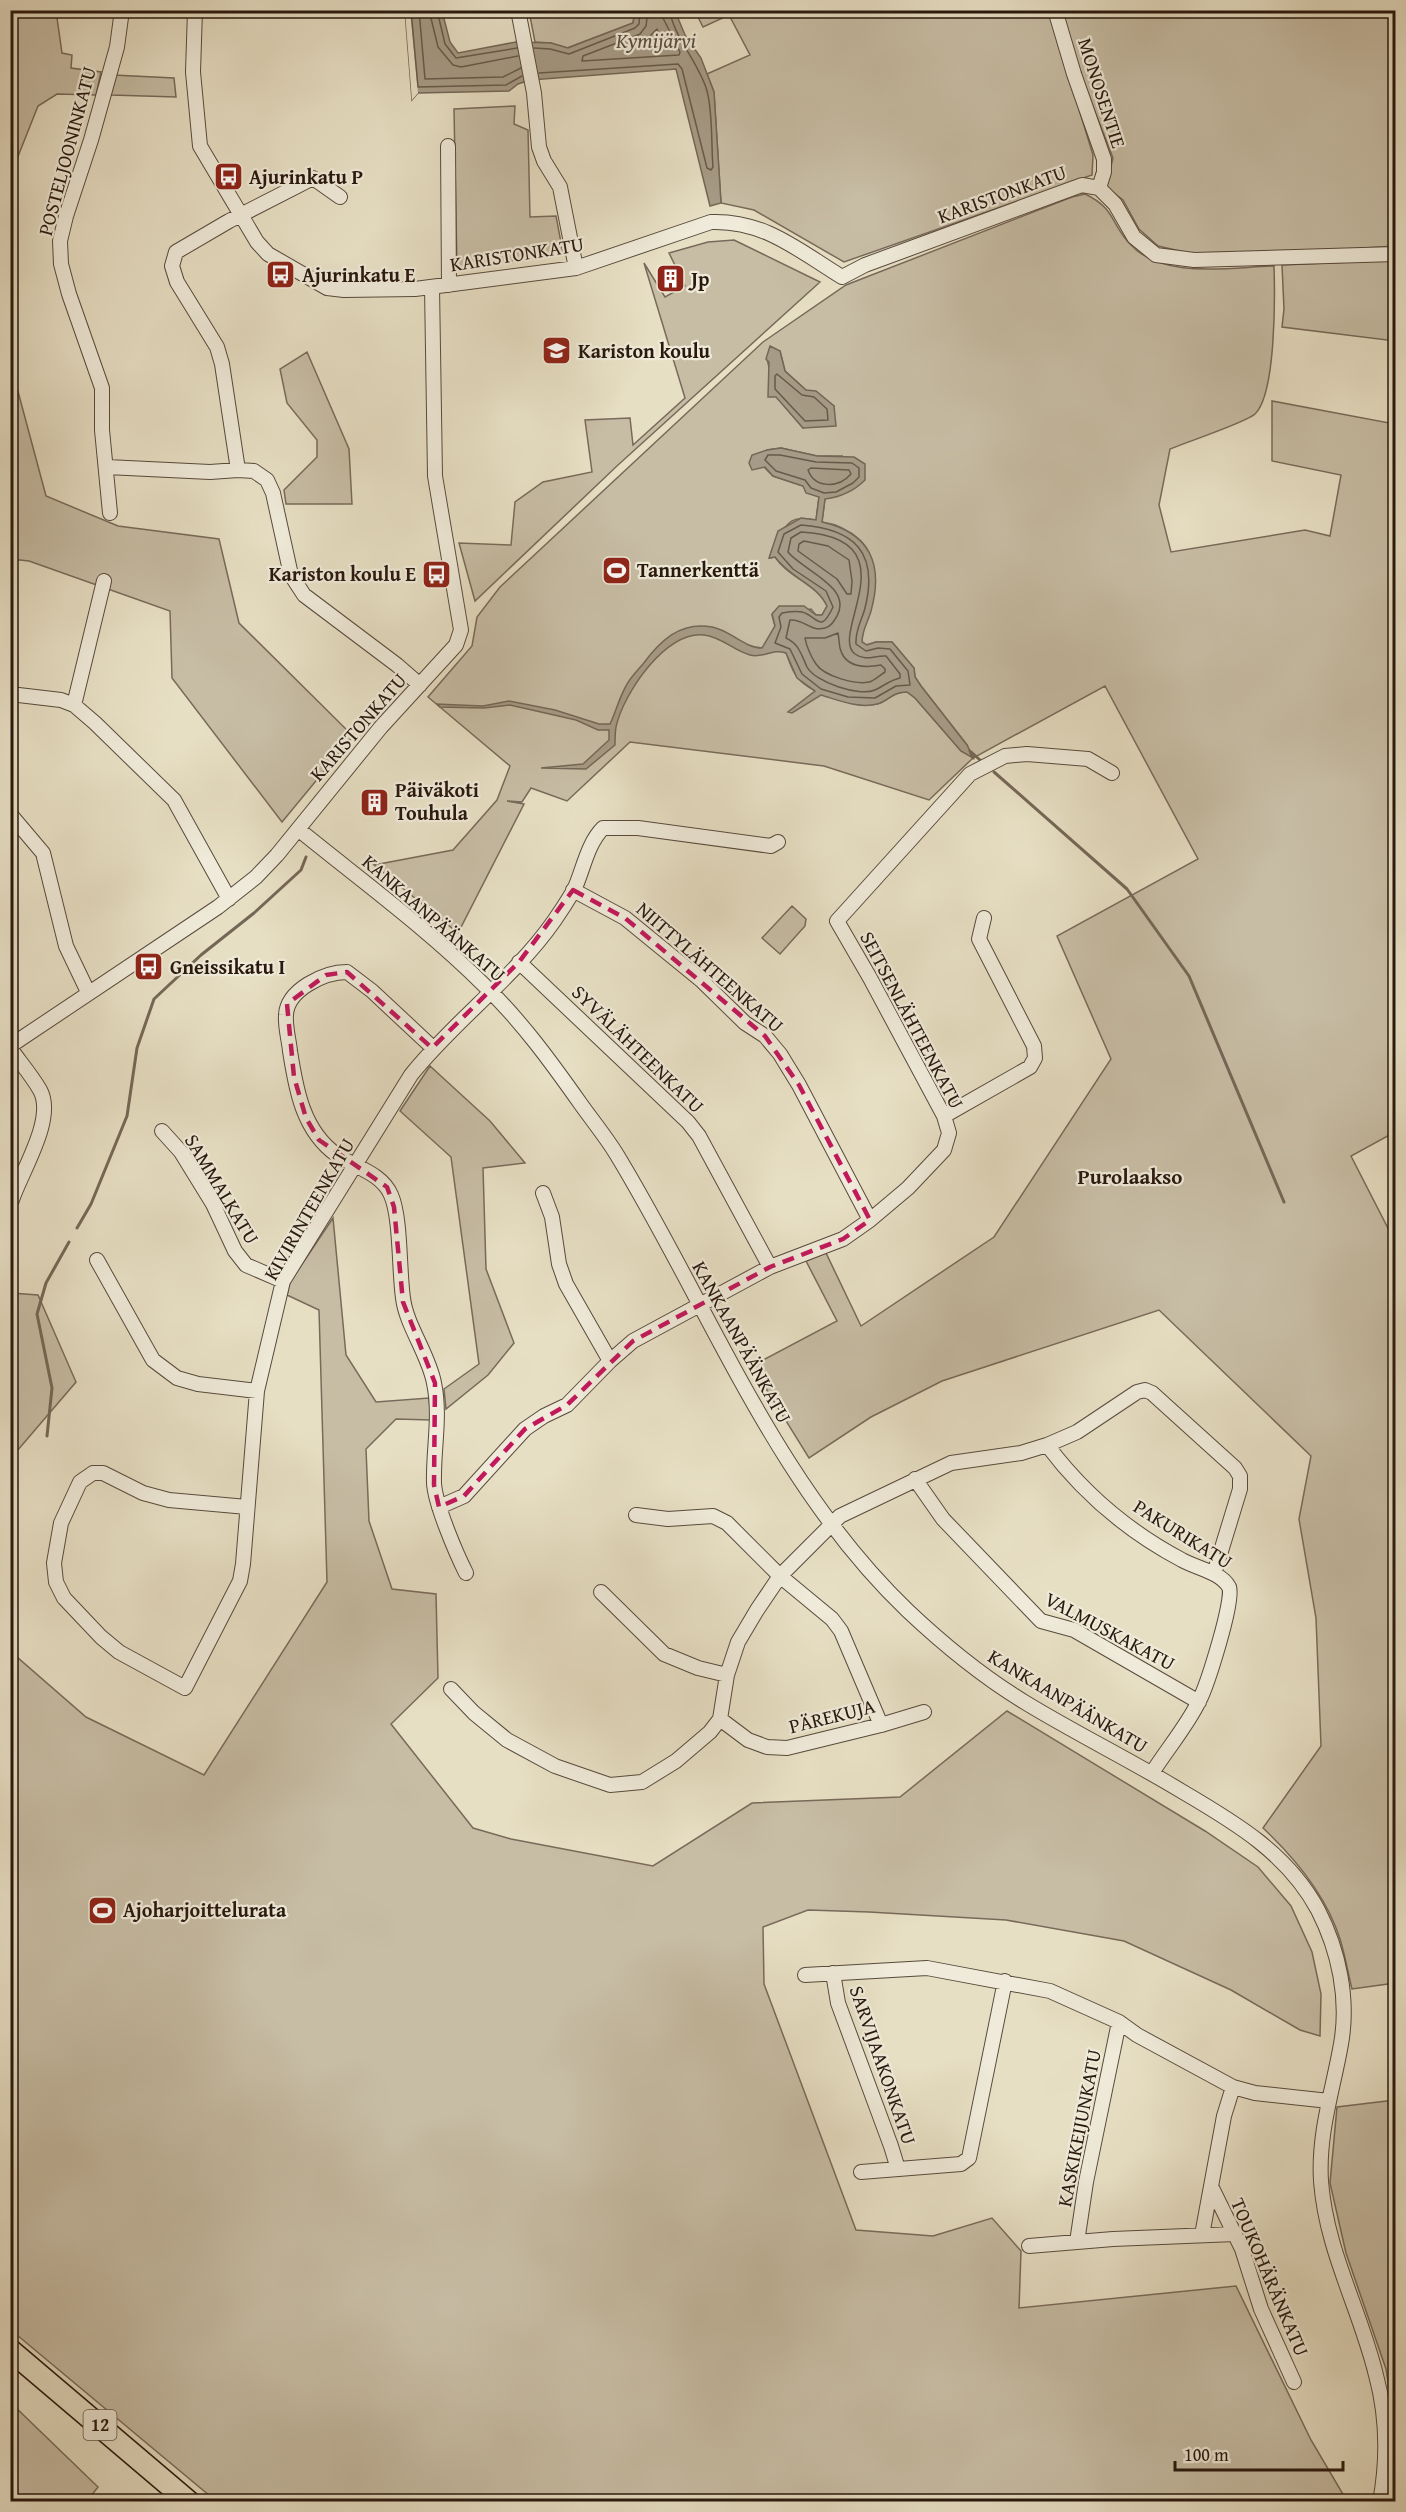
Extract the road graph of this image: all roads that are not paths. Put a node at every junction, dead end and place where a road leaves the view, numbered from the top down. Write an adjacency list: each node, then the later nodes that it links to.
1 (122, 10): 13 (street, POSTELJOONINKATU)
2 (195, 10): 8 (street)
3 (518, 10): 10 (street)
4 (1055, 10): 6 (street, MONOSENTIE)
5 (448, 146): 11 (street)
6 (1099, 188): 9 (street); 10 (street, KARISTONKATU)
7 (340, 197): 8 (street)
8 (242, 215): 12 (street); 14 (street)
9 (1395, 254)
10 (576, 268): 11 (street, KARISTONKATU)
11 (449, 285): 12 (street, KARISTONKATU)
12 (432, 287): 17 (street, KARISTONKATU)
13 (107, 467): 14 (street); 15 (street, POSTELJOONINKATU)
14 (238, 470): 17 (street)
15 (110, 513)
16 (104, 581): 19 (street)
17 (420, 685): 22 (street, KARISTONKATU)
18 (10, 694): 19 (street)
19 (74, 705): 25 (street)
20 (1112, 773): 32 (street, SEITSENLÄHTEENKATU)
21 (10, 814): 29 (street)
22 (298, 829): 25 (street, KARISTONKATU); 28 (street, KANKAANPÄÄNKATU)
23 (778, 842): 24 (street, KIVIRINTEENKATU)
24 (573, 890): 27 (street, KIVIRINTEENKATU); 37 (street, NIITTYLÄHTEENKATU)
25 (229, 899): 29 (street, KARISTONKATU)
26 (984, 918): 32 (street)
27 (519, 962): 28 (street, KIVIRINTEENKATU); 39 (street, SYVÄLÄHTEENKATU)
28 (490, 991): 31 (street, KIVIRINTEENKATU); 41 (street, KANKAANPÄÄNKATU)
29 (88, 992): 30 (street, KARISTONKATU)
30 (10, 1047): 36 (street)
31 (433, 1048): 34 (street, KIVIRINTEENKATU); 34 (street)
32 (944, 1116): 37 (street, SEITSENLÄHTEENKATU)
33 (162, 1131): 40 (street, SAMMALKATU)
34 (356, 1166): 40 (street, KIVIRINTEENKATU); 47 (street)
35 (543, 1192): 42 (street)
36 (12, 1200)
37 (870, 1220): 39 (street, SEITSENLÄHTEENKATU)
38 (97, 1260): 43 (street)
39 (770, 1268): 41 (street, SEITSENLÄHTEENKATU)
40 (284, 1281): 43 (street, KIVIRINTEENKATU)
41 (699, 1306): 42 (street, SEITSENLÄHTEENKATU); 49 (street, KANKAANPÄÄNKATU)
42 (610, 1361): 47 (street, SEITSENLÄHTEENKATU)
43 (257, 1391): 46 (street, KIVIRINTEENKATU)
44 (1047, 1446): 45 (street); 51 (street, PAKURIKATU); 51 (street)
45 (915, 1479): 49 (street); 56 (street, VALMUSKAKATU)
46 (247, 1507): 46 (street, KIVIRINTEENKATU)
47 (439, 1507): 50 (street)
48 (636, 1515): 52 (street)
49 (831, 1526): 52 (street); 60 (street, KANKAANPÄÄNKATU)
50 (466, 1573)
51 (1214, 1574): 56 (street, PAKURIKATU)
52 (780, 1576): 54 (street); 59 (street)
53 (601, 1592): 54 (street)
54 (728, 1675): 58 (street)
55 (451, 1689): 58 (street)
56 (1199, 1702): 60 (street, PAKURIKATU)
57 (924, 1712): 59 (street, PÄREKUJA)
58 (720, 1719): 59 (street, PÄREKUJA)
59 (881, 1725)
60 (1152, 1773): 66 (street, KANKAANPÄÄNKATU)
61 (833, 1973): 62 (street); 63 (street); 67 (street, SARVIJAAKONKATU)
62 (805, 1975)
63 (1005, 1982): 64 (street); 67 (street)
64 (1119, 2022): 65 (street); 72 (street, KASKIKEIJUNKATU)
65 (1233, 2087): 66 (street); 69 (street, TOUKOHÄRÄNKATU)
66 (1329, 2101): 77 (street, KANKAANPÄÄNKATU)
67 (898, 2169): 68 (street)
68 (861, 2172)
69 (1211, 2186): 70 (street, TOUKOHÄRÄNKATU); 71 (street, TOUKOHÄRÄNKATU)
70 (1234, 2234): 71 (street); 75 (street, TOUKOHÄRÄNKATU)
71 (1202, 2235): 72 (street)
72 (1077, 2242): 73 (street)
73 (1029, 2246)
74 (10, 2350): 76 (highway, 12)
75 (1294, 2382)
76 (189, 2502)
77 (1380, 2502)

